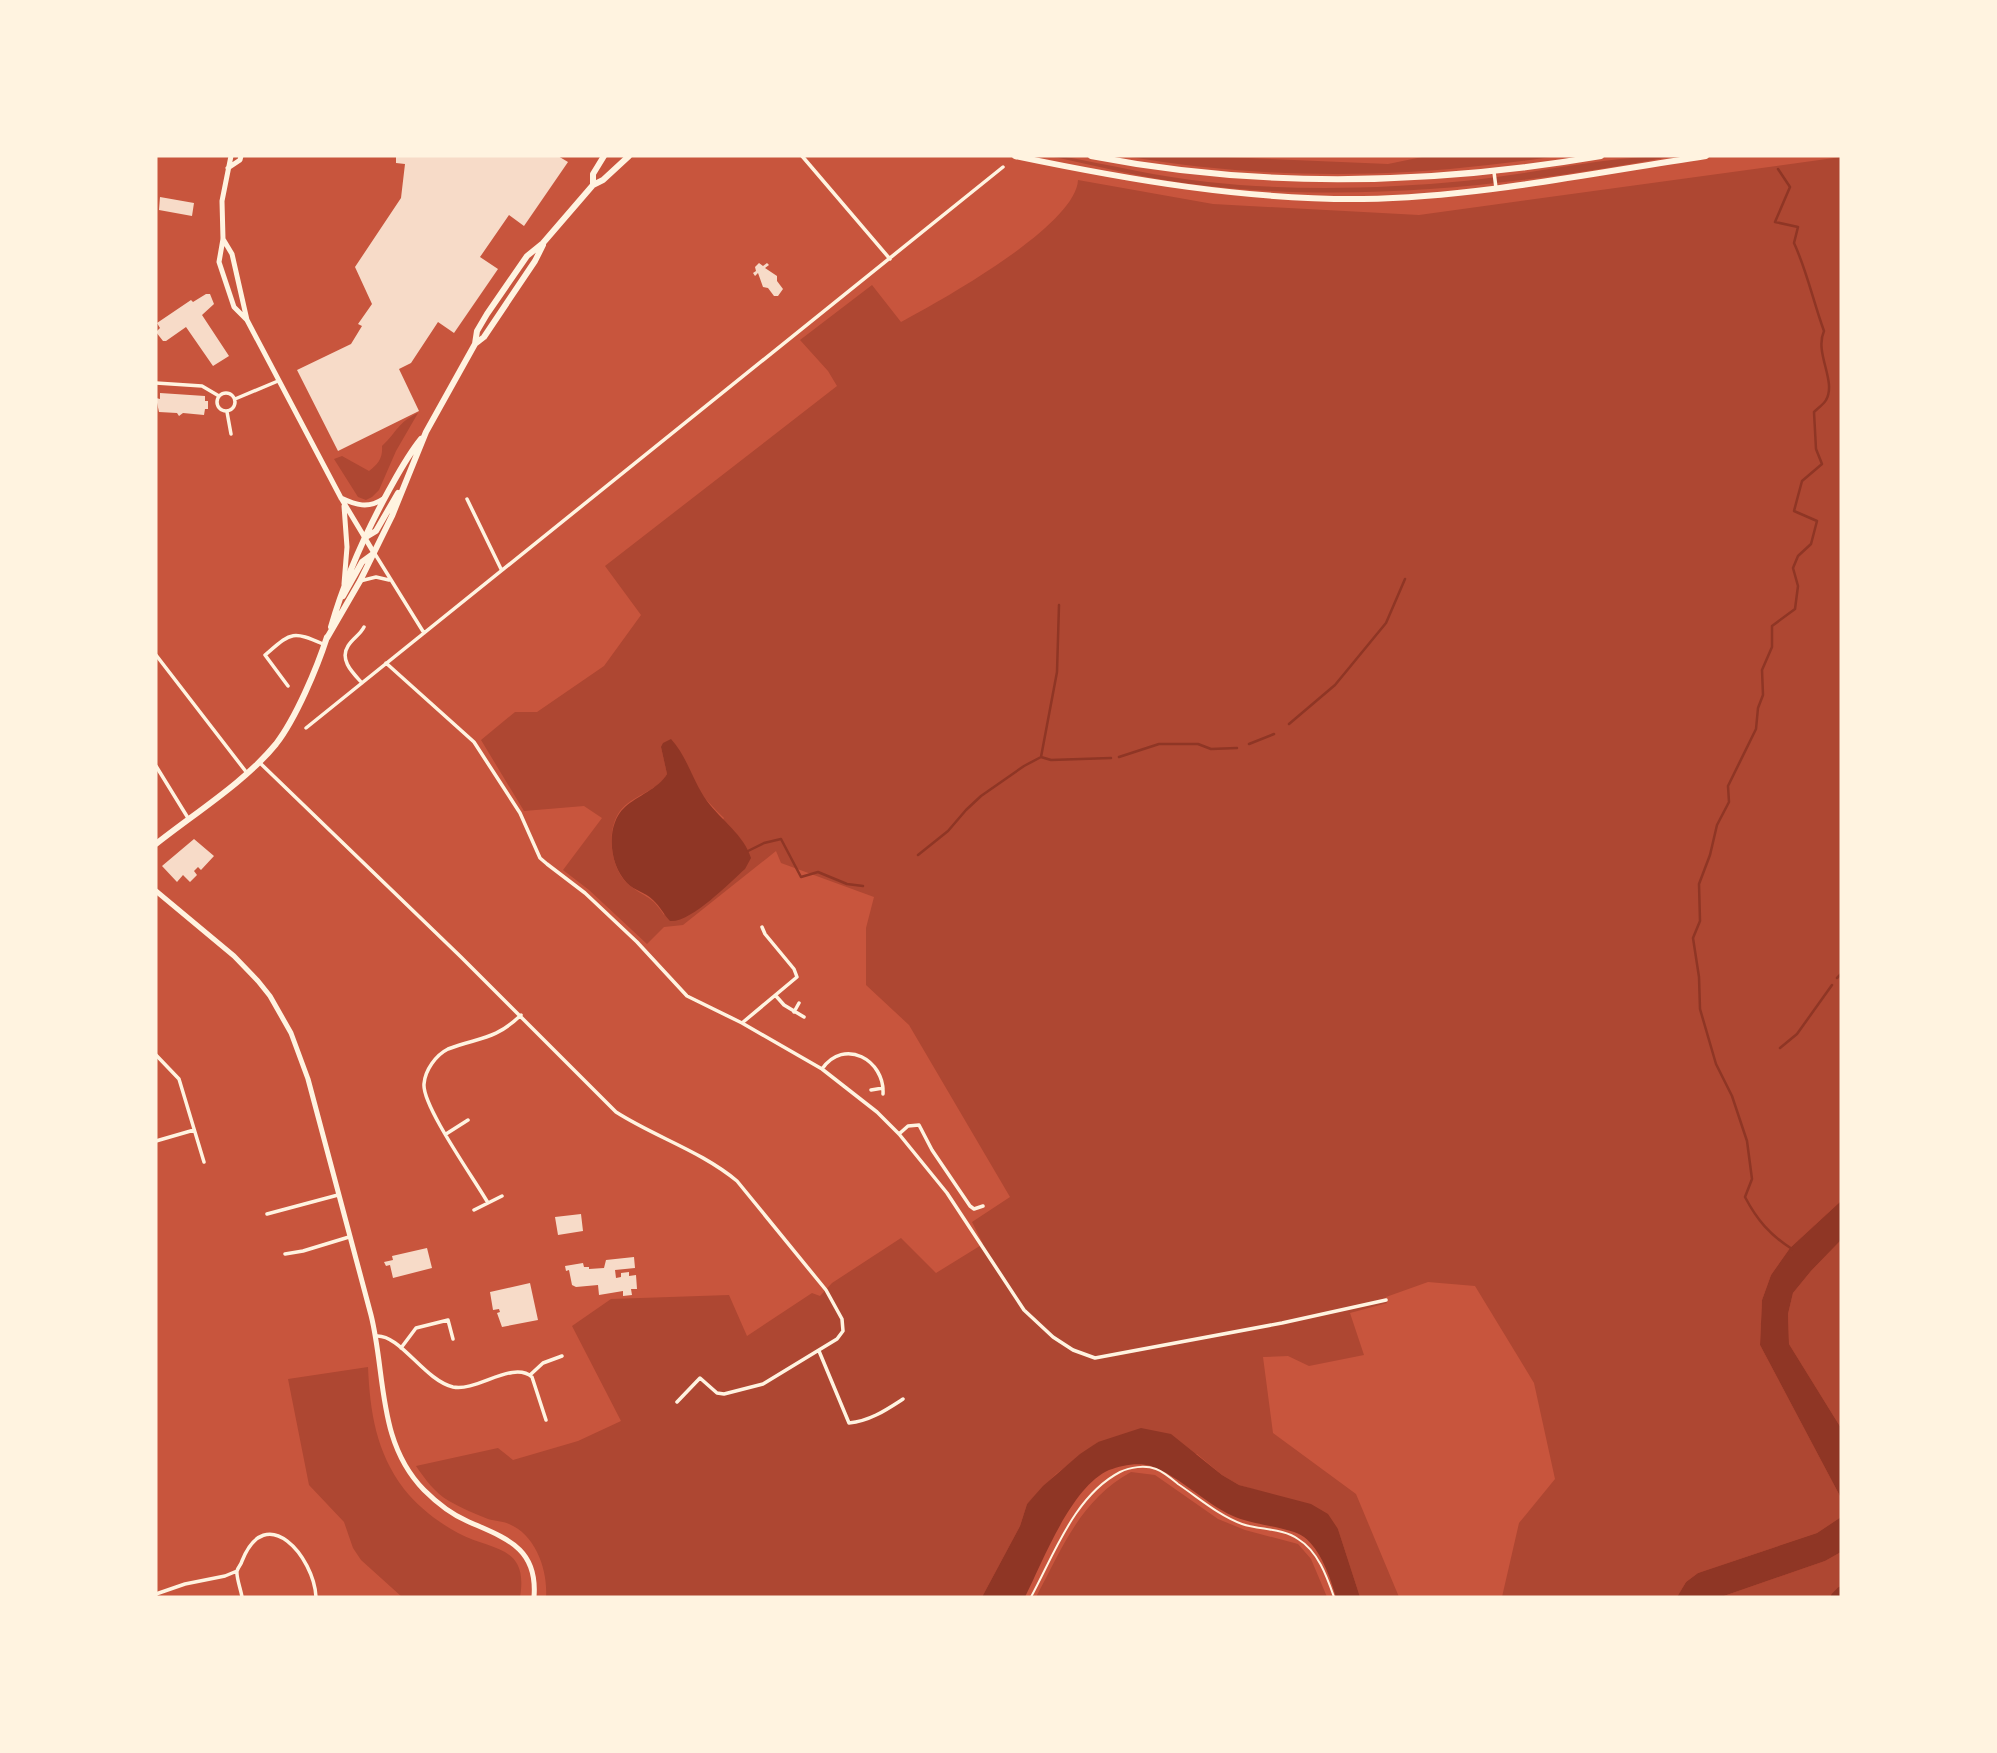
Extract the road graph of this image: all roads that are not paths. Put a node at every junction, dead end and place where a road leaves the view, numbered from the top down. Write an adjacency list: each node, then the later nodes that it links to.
1 (241, 156): 11 (street)
2 (604, 156): 13 (main road)
3 (628, 156): 13 (main road)
4 (802, 156): 16 (street)
5 (1015, 156): 14 (main road)
6 (1091, 156): 12 (main road)
7 (1601, 156): 12 (main road)
8 (1706, 156): 14 (main road)
9 (229, 157): 11 (street)
10 (1003, 167): 16 (street)
11 (228, 169): 15 (street)
12 (1494, 172): 14 (street)
13 (593, 185): 23 (main road)
14 (1496, 190)
15 (223, 239): 17 (street); 17 (street)
16 (890, 259): 32 (street)
17 (247, 320): 18 (street)
18 (278, 381): 21 (street); 26 (street)
19 (156, 383): 20 (street)
20 (219, 396): 21 (street); 22 (street)
21 (235, 400): 22 (street)
22 (227, 412): 24 (street)
23 (426, 432): 25 (main road); 27 (main road)
24 (231, 434)
25 (408, 478): 30 (main road); 31 (main road)
26 (341, 498): 27 (street); 29 (street)
27 (385, 498): 30 (main road)
28 (467, 499): 32 (street)
29 (344, 505): 30 (street); 35 (street)
30 (364, 538): 31 (street); 35 (main road)
31 (374, 553): 33 (street); 34 (main road); 36 (main road)
32 (501, 569): 38 (street)
33 (391, 580): 34 (street); 38 (street)
34 (360, 581): 39 (main road)
35 (344, 583): 36 (main road)
36 (336, 609): 39 (main road)
37 (364, 626): 42 (street)
38 (424, 633): 41 (street)
39 (326, 642): 43 (street); 45 (main road)
40 (156, 654): 47 (street)
41 (386, 663): 42 (street); 57 (street)
42 (362, 683): 44 (street)
43 (288, 686)
44 (306, 728)
45 (259, 762): 47 (main road); 55 (street)
46 (156, 766): 48 (street)
47 (247, 773): 48 (main road)
48 (188, 818): 49 (main road)
49 (156, 844)
50 (156, 891): 67 (street)
51 (762, 927): 52 (street)
52 (776, 996): 54 (street); 57 (street)
53 (799, 1003): 54 (street)
54 (794, 1012): 56 (street)
55 (521, 1015): 63 (street); 79 (street)
56 (804, 1017)
57 (741, 1023): 59 (street)
58 (156, 1055): 62 (street)
59 (822, 1069): 60 (street); 64 (street)
60 (871, 1090)
61 (468, 1120): 63 (street)
62 (194, 1130): 65 (street); 66 (street)
63 (446, 1134): 69 (street)
64 (899, 1134): 70 (street); 75 (street)
65 (156, 1141)
66 (204, 1162)
67 (338, 1195): 72 (street); 73 (street)
68 (502, 1196): 69 (street)
69 (488, 1203): 71 (street)
70 (983, 1206)
71 (474, 1210)
72 (267, 1214)
73 (349, 1237): 74 (street); 76 (street)
74 (285, 1254)
75 (1387, 1300)
76 (376, 1336): 78 (street); 89 (street)
77 (453, 1339): 78 (street)
78 (401, 1348): 81 (street)
79 (819, 1351): 82 (street); 83 (street)
80 (562, 1356): 81 (street)
81 (530, 1375): 84 (street)
82 (903, 1399)
83 (677, 1402)
84 (546, 1420)
85 (237, 1571): 86 (street); 87 (street); 88 (street)
86 (156, 1594)
87 (242, 1597)
88 (316, 1597)
89 (534, 1597)

